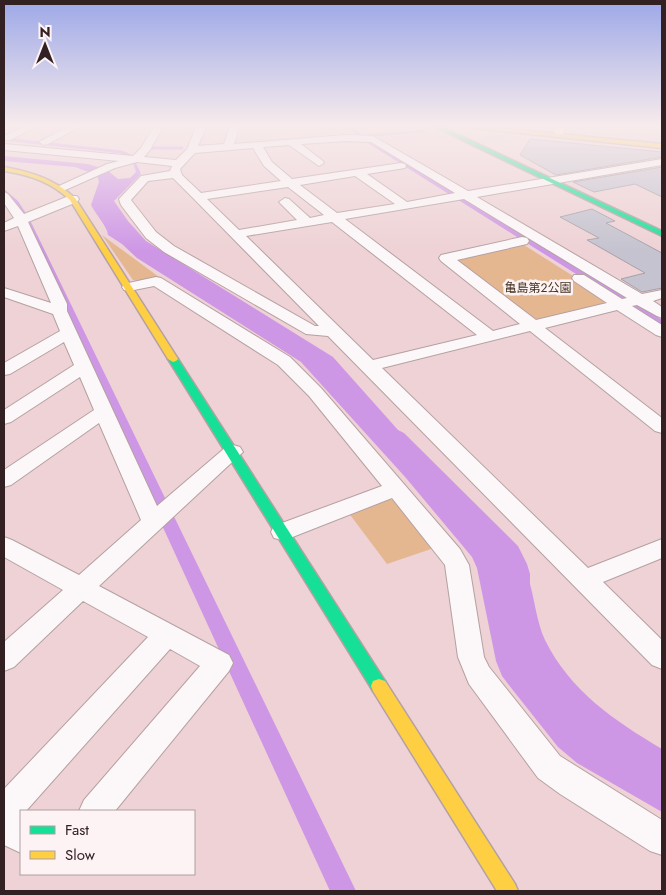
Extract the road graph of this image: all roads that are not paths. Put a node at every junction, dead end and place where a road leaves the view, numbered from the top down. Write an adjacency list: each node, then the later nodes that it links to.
1 (109, 167): 15 (street)
2 (171, 167): 37 (street)
3 (184, 167): 18 (street)
4 (271, 167): 13 (street)
5 (394, 167): 11 (street)
6 (401, 167): 19 (street)
7 (414, 167): 19 (street)
8 (519, 167): 14 (street)
9 (636, 167): 14 (street)
10 (4, 169): 15 (street)
11 (356, 172): 13 (street); 22 (street)
12 (223, 182): 16 (street)
13 (290, 182): 16 (street); 24 (street)
14 (551, 182): 19 (street); 28 (street)
15 (63, 188): 20 (street)
16 (233, 191): 18 (street)
17 (4, 196): 23 (street)
18 (198, 197): 27 (street)
19 (459, 197): 22 (street); 29 (street); 33 (street)
20 (73, 199): 23 (street); 30 (street)
21 (285, 202): 25 (street)
22 (406, 206): 24 (street)
23 (24, 218): 26 (street); 34 (street)
24 (335, 218): 25 (street); 40 (street)
25 (307, 222): 27 (street)
26 (4, 227)
27 (237, 234): 37 (street)
28 (662, 234)
29 (522, 242): 33 (street); 36 (street)
30 (129, 287): 47 (street); 49 (street)
31 (4, 292): 34 (street)
32 (662, 294): 33 (street)
33 (629, 301): 35 (street); 36 (street); 38 (street)
34 (59, 311): 39 (street)
35 (662, 313)
36 (534, 325): 40 (street); 46 (street)
37 (334, 331): 41 (street)
38 (662, 332)
39 (68, 333): 42 (street); 43 (street)
40 (490, 336): 41 (street)
41 (370, 366): 54 (street)
42 (83, 367): 44 (street); 45 (street)
43 (4, 370)
44 (103, 412): 48 (street); 50 (street)
45 (4, 418)
46 (662, 427)
47 (233, 452): 50 (street); 51 (street)
48 (4, 480)
49 (396, 488): 51 (street); 63 (street)
50 (160, 516): 55 (street)
51 (282, 532): 64 (street)
52 (4, 546): 55 (street)
53 (658, 556): 54 (street)
54 (584, 580): 57 (street)
55 (81, 589): 56 (street); 58 (street)
56 (167, 634): 59 (street); 60 (street)
57 (662, 657)
58 (4, 660)
59 (96, 810)
60 (4, 812)
61 (4, 825): 62 (street)
62 (20, 836)
63 (662, 839)
64 (508, 891)

